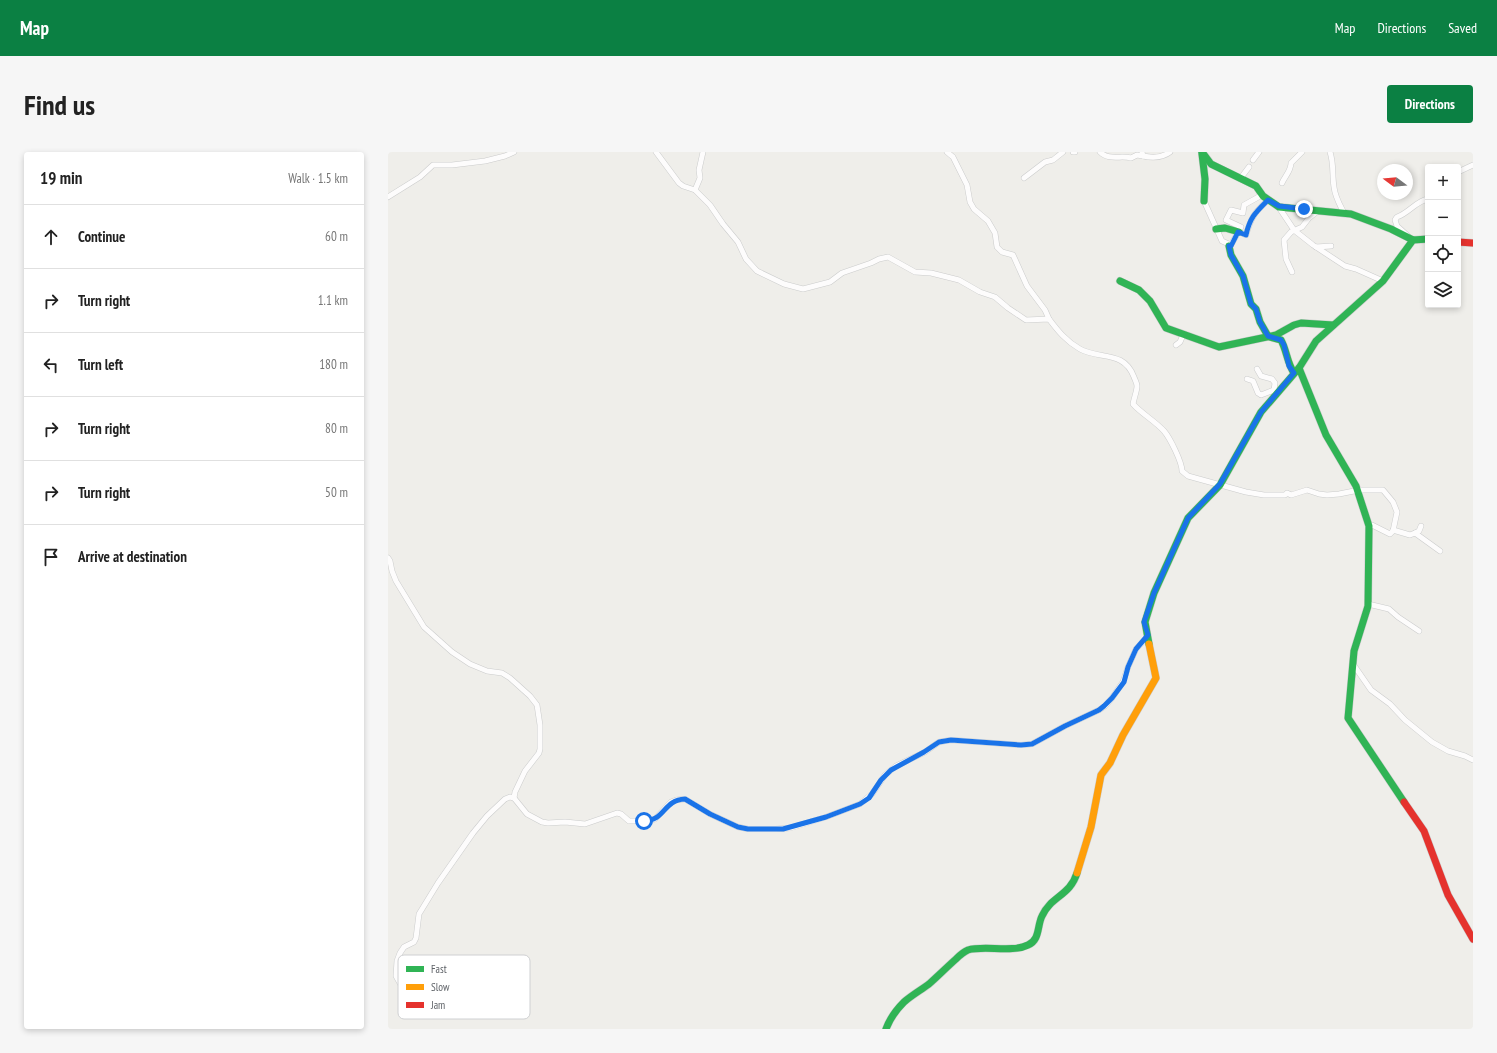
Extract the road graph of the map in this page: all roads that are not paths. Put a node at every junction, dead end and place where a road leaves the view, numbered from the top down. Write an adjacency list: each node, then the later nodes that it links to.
1 (514, 152): 20 (street)
2 (656, 152): 19 (street)
3 (703, 152): 19 (street)
4 (948, 152): 40 (street)
5 (1063, 152): 16 (street)
6 (1100, 152): 11 (street)
7 (1170, 152): 11 (street)
8 (1259, 152): 12 (street)
9 (1302, 152): 18 (street)
10 (1330, 152): 26 (street)
11 (1142, 154)
12 (1253, 160)
13 (1473, 165): 15 (street)
14 (1248, 167): 17 (street)
15 (1461, 171)
16 (1024, 178)
17 (1240, 179): 21 (street); 23 (street)
18 (1282, 183)
19 (695, 190): 40 (street)
20 (388, 196)
21 (1265, 197): 24 (street); 29 (street); 29 (street)
22 (1425, 200): 30 (street)
23 (1204, 201): 27 (street)
24 (1278, 206): 25 (street); 28 (street)
25 (1318, 210): 26 (street); 28 (street)
26 (1344, 214): 30 (street)
27 (1216, 229): 29 (street); 34 (street)
28 (1294, 230): 36 (street); 37 (street)
29 (1238, 232): 34 (street)
30 (1413, 240): 31 (street); 39 (street)
31 (1425, 240)
32 (1461, 242): 33 (street)
33 (1473, 243)
34 (1229, 246): 43 (street)
35 (1331, 246): 36 (street)
36 (1316, 247): 39 (street)
37 (1292, 272)
38 (1120, 281): 42 (street)
39 (1383, 281): 41 (street)
40 (1049, 319): 49 (street)
41 (1333, 325): 43 (street); 46 (street)
42 (1183, 335): 43 (street); 44 (street)
43 (1269, 336): 46 (street)
44 (1176, 345)
45 (1257, 369): 48 (street)
46 (1297, 370): 48 (street); 50 (street)
47 (1247, 379): 48 (street)
48 (1275, 392): 49 (street)
49 (1220, 484): 50 (street); 59 (street)
50 (1357, 490): 51 (street); 53 (street)
51 (1369, 526): 53 (street); 57 (street)
52 (1421, 526): 54 (street)
53 (1393, 530): 54 (street)
54 (1415, 533): 55 (street)
55 (1440, 551)
56 (388, 558): 62 (street)
57 (1368, 604): 58 (street); 60 (street)
58 (1419, 631)
59 (1148, 635): 62 (street); 67 (street)
60 (1353, 664): 61 (street); 63 (street)
61 (1473, 760)
62 (514, 798): 64 (street)
63 (1473, 939)
64 (400, 955)
65 (398, 961): 66 (street)
66 (398, 981)
67 (886, 1029)

